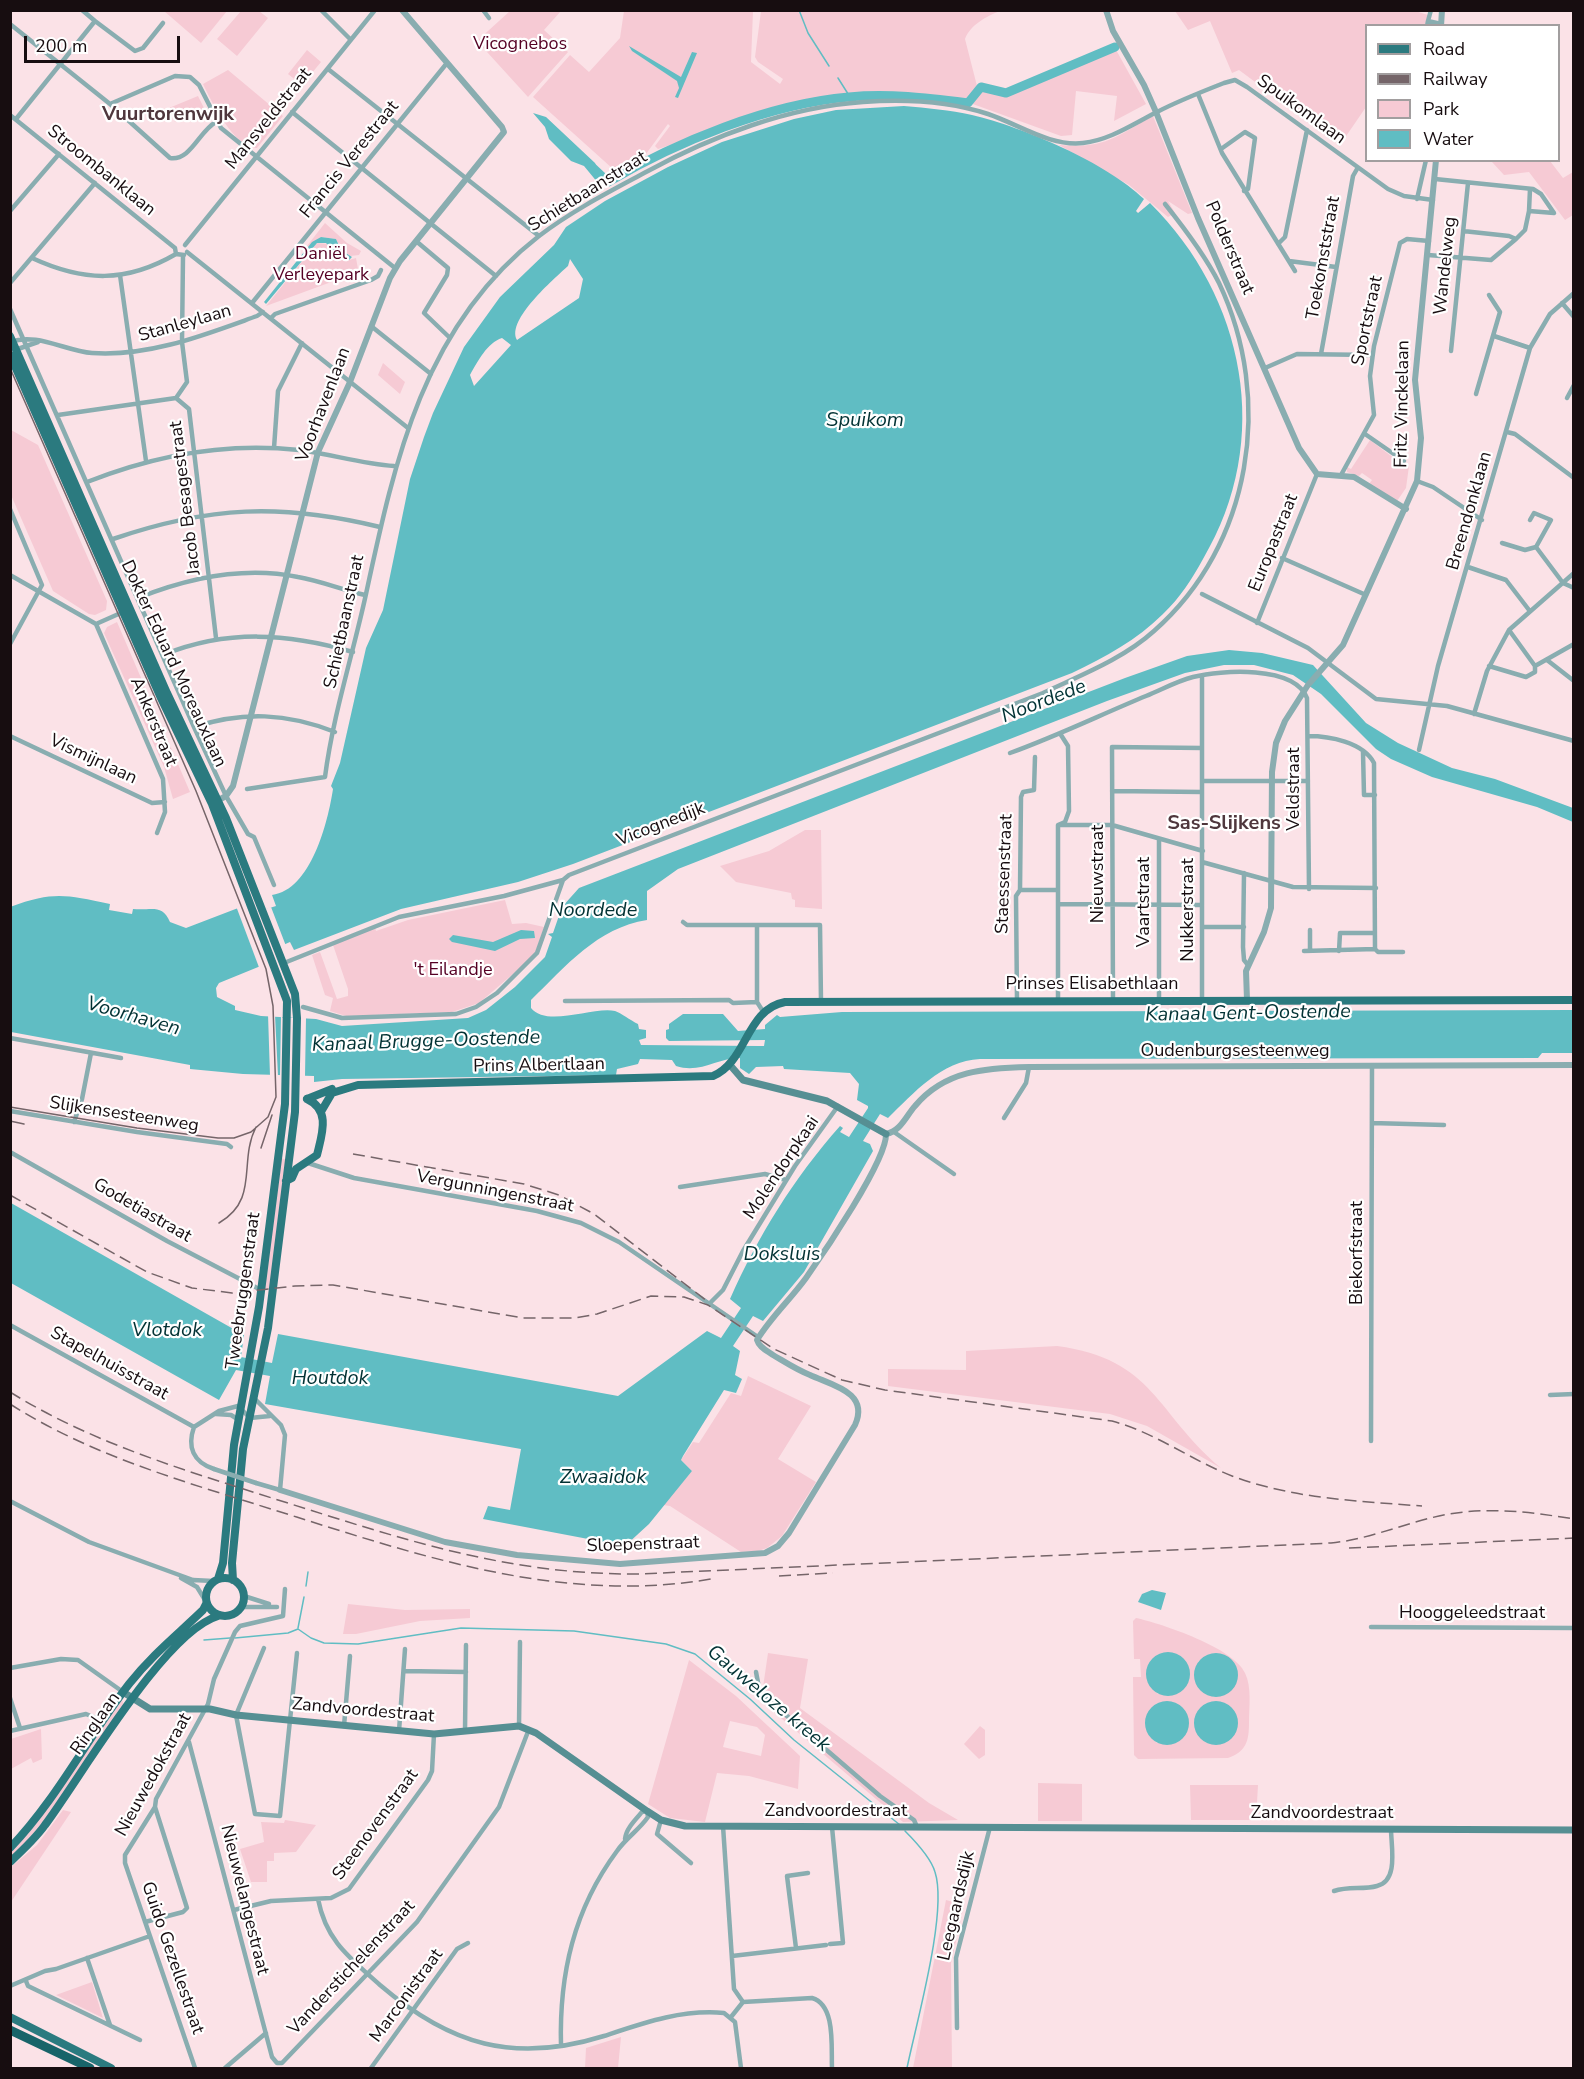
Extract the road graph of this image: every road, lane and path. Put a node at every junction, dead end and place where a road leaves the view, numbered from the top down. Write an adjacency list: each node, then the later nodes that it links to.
1 (82, 10): 9 (street)
2 (321, 10): 13 (street)
3 (375, 10): 13 (street, Mansveldstraat)
4 (402, 10): 14 (street)
5 (483, 10): 8 (street)
6 (1106, 10): 20 (street, Polderstraat)
7 (1431, 10): 11 (street)
8 (489, 18)
9 (95, 21): 10 (street); 15 (street)
10 (163, 23)
11 (1428, 23)
12 (10, 24): 15 (street)
13 (351, 40): 16 (street, Mansveldstraat)
14 (447, 63): 24 (street, Francis Verestraat); 34 (street, Voorhavenlaan)
15 (60, 64): 18 (street); 22 (street)
16 (328, 69): 19 (street, Mansveldstraat); 24 (street)
17 (1198, 94): 20 (street, Spuikomlaan); 25 (street, Spuikomlaan); 27 (street)
18 (110, 104): 23 (street); 23 (street)
19 (292, 112): 29 (street, Mansveldstraat); 32 (street)
20 (1156, 112): 26 (street, Spuikomlaan); 90 (street, Polderstraat)
21 (10, 115): 22 (street, Stroombanklaan)
22 (16, 119): 28 (street, Stroombanklaan)
23 (216, 122): 29 (street)
24 (397, 123): 32 (street, Francis Verestraat); 34 (street)
25 (1307, 130): 33 (street, Spuikomlaan); 52 (street)
26 (1082, 143): 48 (street, Schietbaanstraat)
27 (1221, 149): 39 (street); 39 (street)
28 (59, 154): 36 (street, Stroombanklaan); 43 (street)
29 (256, 157): 45 (street); 53 (street, Mansveldstraat)
30 (1426, 162): 40 (street)
31 (1436, 162): 35 (street, Fritz Vinckelaan)
32 (362, 167): 45 (street, Francis Verestraat); 46 (street)
33 (1357, 169): 40 (street, Spuikomlaan); 61 (street, Toekomststraat)
34 (467, 178): 46 (street, Voorhavenlaan); 48 (street)
35 (1435, 179): 37 (street); 41 (street, Fritz Vinckelaan)
36 (95, 183): 54 (street, Stroombanklaan); 58 (street)
37 (1468, 183): 38 (street); 47 (street, Wandelweg)
38 (1530, 189): 44 (street); 44 (street)
39 (1244, 191): 52 (street)
40 (1417, 198): 41 (street, Spuikomlaan)
41 (1433, 200): 51 (street, Fritz Vinckelaan)
42 (1165, 204): 186 (street, Vicognedijk)
43 (10, 211)
44 (1528, 211): 49 (street)
45 (325, 213): 62 (street); 70 (street, Francis Verestraat)
46 (431, 223): 50 (street, Voorhavenlaan); 66 (street)
47 (1463, 231): 49 (street); 59 (street, Wandelweg)
48 (539, 236): 66 (street, Schietbaanstraat)
49 (1516, 239): 59 (street)
50 (416, 241): 62 (street, Voorhavenlaan); 78 (street)
51 (1429, 241): 57 (street, Fritz Vinckelaan); 89 (street, Sportstraat)
52 (1278, 244): 60 (street)
53 (186, 245): 54 (street); 56 (street, Jacob Besagestraat)
54 (175, 248): 55 (street)
55 (176, 254): 56 (street); 65 (street)
56 (185, 254): 70 (street); 81 (street, Jacob Besagestraat)
57 (1428, 255): 59 (street); 111 (street, Fritz Vinckelaan)
58 (32, 258): 65 (street); 67 (street)
59 (1460, 258): 86 (street, Wandelweg)
60 (1289, 261): 61 (street); 64 (street)
61 (1336, 267): 88 (street, Toekomststraat)
62 (395, 268): 76 (street, Voorhavenlaan)
63 (381, 270): 75 (street)
64 (1295, 270)
65 (120, 275): 87 (street)
66 (496, 276): 78 (street, Schietbaanstraat)
67 (10, 283)
68 (1574, 293): 71 (street, Breendonklaan)
69 (1490, 295): 77 (street)
70 (252, 303): 73 (street)
71 (1562, 303): 74 (street); 85 (street, Breendonklaan)
72 (10, 309): 79 (street, Dokter Eduard Moreauxlaan)
73 (263, 312): 75 (street); 81 (street, Stanleylaan)
74 (1574, 317)
75 (271, 318): 82 (street)
76 (371, 326): 91 (street); 92 (street, Voorhavenlaan)
77 (1494, 336): 85 (street); 94 (street)
78 (449, 337): 91 (street, Schietbaanstraat)
79 (23, 338): 80 (street, Stanleylaan); 83 (street, Dokter Eduard Moreauxlaan); 84 (street)
80 (41, 342): 83 (street, Stanleylaan); 87 (street, Stanleylaan)
81 (182, 342): 87 (street, Stanleylaan); 95 (street, Jacob Besagestraat)
82 (302, 344): 92 (street); 102 (street)
83 (26, 345): 84 (street, Stanleylaan); 98 (street, Dokter Eduard Moreauxlaan)
84 (12, 346): 136 (main road, Dokter Eduard Moreauxlaan)
85 (1530, 348): 100 (street, Breendonklaan)
86 (1451, 351)
87 (131, 353): 97 (street)
88 (1321, 354): 89 (street); 90 (street)
89 (1372, 355): 101 (street, Sportstraat)
90 (1265, 368): 108 (street, Polderstraat)
91 (431, 374): 99 (street, Schietbaanstraat)
92 (350, 382): 99 (street); 104 (street, Voorhavenlaan)
93 (1574, 385): 96 (street)
94 (1476, 394)
95 (176, 398): 97 (street); 103 (street, Jacob Besagestraat)
96 (1568, 398)
97 (138, 402): 98 (street); 105 (street)
98 (58, 416): 112 (street, Dokter Eduard Moreauxlaan)
99 (408, 428): 107 (street, Schietbaanstraat)
100 (1507, 432): 110 (street); 117 (street, Breendonklaan)
101 (1365, 434): 106 (street); 109 (street, Sportstraat)
102 (274, 448): 103 (street); 104 (street)
103 (194, 452): 105 (street); 116 (street, Jacob Besagestraat)
104 (318, 452): 107 (street); 115 (street, Voorhavenlaan)
105 (146, 461): 112 (street)
106 (1404, 461)
107 (394, 466): 119 (street, Schietbaanstraat)
108 (1317, 474): 109 (street); 123 (street, Europastraat)
109 (1341, 475): 114 (street)
110 (1574, 478)
111 (1416, 481): 114 (street, Fritz Vinckelaan); 117 (street)
112 (87, 482): 120 (street, Dokter Eduard Moreauxlaan)
113 (10, 509): 131 (street)
114 (1406, 509): 133 (street, Fritz Vinckelaan)
115 (305, 513): 116 (street); 119 (street); 127 (street, Voorhavenlaan)
116 (202, 514): 120 (street); 128 (street, Jacob Besagestraat)
117 (1482, 520): 124 (street, Breendonklaan)
118 (1530, 520): 122 (street)
119 (380, 527): 134 (street, Schietbaanstraat)
120 (113, 539): 135 (street, Dokter Eduard Moreauxlaan)
121 (1502, 543): 122 (street)
122 (1536, 547): 129 (street)
123 (1282, 558): 133 (street); 138 (street, Europastraat)
124 (1468, 567): 137 (street); 154 (street, Breendonklaan)
125 (1574, 573): 129 (street)
126 (10, 575): 131 (street)
127 (289, 575): 128 (street); 134 (street); 141 (street, Voorhavenlaan)
128 (210, 576): 135 (street); 142 (street, Jacob Besagestraat)
129 (1563, 583): 130 (street); 137 (street)
130 (1574, 588)
131 (40, 591): 139 (street); 144 (street)
132 (1202, 594): 138 (street)
133 (1366, 595): 148 (street, Fritz Vinckelaan)
134 (365, 596): 145 (street, Schietbaanstraat)
135 (138, 598): 146 (street, Dokter Eduard Moreauxlaan)
136 (127, 610): 139 (street); 177 (main road, Dokter Eduard Moreauxlaan)
137 (1529, 610): 140 (street)
138 (1257, 623): 148 (street)
139 (96, 624): 176 (street, Ankerstraat)
140 (1509, 630): 149 (street); 150 (street)
141 (273, 636): 142 (street); 145 (street); 155 (street, Voorhavenlaan)
142 (216, 638): 146 (street)
143 (1574, 644): 147 (street)
144 (10, 645)
145 (353, 652): 158 (street, Schietbaanstraat)
146 (163, 655): 157 (street, Dokter Eduard Moreauxlaan)
147 (1547, 660): 150 (street); 152 (street)
148 (1328, 663): 153 (street, Fritz Vinckelaan); 154 (street)
149 (1489, 666): 150 (street); 156 (street)
150 (1535, 666)
151 (1202, 676): 153 (street); 159 (street); 163 (street, Nukkerstraat)
152 (1574, 681)
153 (1306, 688): 161 (street, Veldstraat); 169 (street, Fritz Vinckelaan)
154 (1427, 703): 156 (street); 164 (street, Breendonklaan)
155 (252, 714): 157 (street); 158 (street); 175 (street, Voorhavenlaan)
156 (1474, 714): 162 (street)
157 (194, 727): 175 (street, Dokter Eduard Moreauxlaan)
158 (334, 732): 171 (street, Schietbaanstraat)
159 (1061, 735): 166 (street); 178 (street)
160 (10, 736): 176 (street, Vismijnlaan)
161 (1308, 736): 165 (street); 170 (street, Veldstraat)
162 (1574, 741)
163 (1202, 747): 168 (street, Nukkerstraat); 172 (street, Nieuwstraat)
164 (1419, 750)
165 (1363, 752): 174 (street); 174 (street)
166 (1010, 753)
167 (1035, 757): 190 (street, Staessenstraat)
168 (1203, 781): 169 (street); 173 (street, Nukkerstraat)
169 (1271, 781): 170 (street); 185 (street, Fritz Vinckelaan)
170 (1308, 781): 189 (street, Veldstraat)
171 (247, 789)
172 (1112, 790): 173 (street); 179 (street, Nieuwstraat)
173 (1202, 792): 182 (street, Nukkerstraat)
174 (1375, 795): 188 (street)
175 (226, 796): 177 (street); 187 (street)
176 (165, 802): 180 (street, Ankerstraat)
177 (215, 802): 203 (main road, Dokter Eduard Moreauxlaan)
178 (1058, 825): 179 (street); 191 (street)
179 (1112, 825): 181 (street); 193 (street, Nieuwstraat)
180 (157, 833)
181 (1159, 840): 182 (street); 194 (street, Vaartstraat)
182 (1203, 851): 183 (street, Nukkerstraat)
183 (1202, 862): 184 (street); 195 (street, Nukkerstraat)
184 (1244, 873): 185 (street); 199 (street)
185 (1271, 879): 189 (street); 207 (street, Fritz Vinckelaan)
186 (563, 880): 206 (street, Vicognedijk); 219 (street)
187 (274, 885)
188 (1376, 888): 189 (street); 201 (street)
189 (1309, 889)
190 (1020, 890): 191 (street); 208 (street, Staessenstraat)
191 (1058, 890): 192 (street)
192 (1059, 904): 193 (street); 209 (street)
193 (1113, 905): 194 (street); 210 (street, Nieuwstraat)
194 (1159, 905): 195 (street); 215 (street, Vaartstraat)
195 (1202, 905): 198 (street, Nukkerstraat)
196 (683, 922): 197 (street)
197 (757, 925): 216 (street); 217 (street)
198 (1203, 927): 199 (street); 211 (street, Nukkerstraat)
199 (1244, 927): 207 (street)
200 (1310, 930): 204 (street)
201 (1375, 933): 202 (street); 204 (street)
202 (1375, 949): 204 (street); 205 (street)
203 (275, 950): 206 (main road, Dokter Eduard Moreauxlaan); 218 (main road, Dokter Eduard Moreauxlaan)
204 (1339, 951)
205 (1402, 952)
206 (284, 963): 219 (main road, Dokter Eduard Moreauxlaan)
207 (1248, 965): 212 (street)
208 (1017, 1000): 209 (main road, Prinses Elisabethlaan); 217 (main road, Prinses Elisabethlaan)
209 (1058, 1000): 210 (main road, Prinses Elisabethlaan)
210 (1113, 1000): 215 (main road, Prinses Elisabethlaan)
211 (1202, 1000): 212 (main road, Prinses Elisabethlaan); 215 (main road, Prinses Elisabethlaan)
212 (1247, 1000): 213 (main road, Prinses Elisabethlaan)
213 (1574, 1000)
214 (565, 1001): 216 (street)
215 (1159, 1001)
216 (756, 1002): 220 (street)
217 (822, 1002): 220 (main road, Prinses Elisabethlaan)
218 (288, 1007): 221 (main road, Tweebruggenstraat)
219 (300, 1007): 221 (main road, Tweebruggenstraat)
220 (764, 1013): 225 (main road)
221 (292, 1018): 231 (main road, Tweebruggenstraat); 232 (main road, Tweebruggenstraat)
222 (10, 1038): 223 (street)
223 (91, 1053): 224 (street); 237 (street)
224 (121, 1058)
225 (732, 1062): 229 (main road, Prins Albertlaan); 233 (main road)
226 (1574, 1065): 227 (street, Oudenburgsesteenweg)
227 (1372, 1066): 228 (street, Oudenburgsesteenweg); 238 (street, Biekorfstraat)
228 (1029, 1067): 236 (street); 240 (street, Oudenburgsesteenweg)
229 (345, 1087): 230 (main road, Prins Albertlaan); 234 (main road)
230 (307, 1099): 231 (main road, Prins Albertlaan); 234 (main road)
231 (295, 1101): 232 (main road, Prins Albertlaan); 246 (main road, Tweebruggenstraat)
232 (285, 1104): 242 (main road, Tweebruggenstraat)
233 (842, 1108): 241 (main road); 250 (street, Molendorpkaai)
234 (322, 1110): 245 (main road)
235 (10, 1111): 237 (street, Slijkensesteenweg)
236 (1004, 1118)
237 (74, 1122): 243 (street, Slijkensesteenweg)
238 (1372, 1123): 239 (street); 268 (street, Biekorfstraat)
239 (1443, 1125)
240 (894, 1132): 241 (street); 249 (street)
241 (886, 1134): 258 (street)
242 (281, 1135): 246 (main road); 253 (main road, Tweebruggenstraat)
243 (231, 1147)
244 (10, 1152): 253 (street, Godetiastraat)
245 (317, 1155): 247 (main road); 248 (street)
246 (289, 1158): 247 (main road); 251 (main road, Tweebruggenstraat)
247 (308, 1163): 248 (street, Vergunningenstraat); 251 (main road)
248 (326, 1170): 254 (street, Vergunningenstraat)
249 (954, 1174)
250 (786, 1180): 252 (street); 254 (street, Molendorpkaai)
251 (286, 1181): 256 (main road, Tweebruggenstraat)
252 (680, 1187)
253 (261, 1290): 255 (main road, Tweebruggenstraat)
254 (709, 1304): 258 (street, Sloepenstraat)
255 (259, 1307): 256 (street); 262 (main road, Tweebruggenstraat)
256 (270, 1308): 261 (main road, Tweebruggenstraat)
257 (10, 1325): 267 (street, Stapelhuisstraat)
258 (758, 1337): 269 (street, Sloepenstraat)
259 (1574, 1394): 260 (street)
260 (1550, 1395)
261 (255, 1399): 264 (street); 265 (main road, Tweebruggenstraat)
262 (241, 1407): 263 (street); 265 (street); 266 (main road, Tweebruggenstraat)
263 (216, 1414): 266 (street); 267 (street)
264 (270, 1416): 265 (street); 269 (street)
265 (250, 1418): 273 (main road, Tweebruggenstraat)
266 (239, 1420): 272 (main road, Tweebruggenstraat)
267 (194, 1427): 269 (street, Sloepenstraat, bridge)
268 (1371, 1441)
269 (280, 1490)
270 (11, 1503): 271 (street)
271 (168, 1570): 272 (street); 276 (street)
272 (216, 1580): 273 (main road); 276 (main road)
273 (233, 1580): 275 (main road)
274 (285, 1589): 294 (street, Nieuwedokstraat)
275 (244, 1596): 277 (main road); 277 (street)
276 (206, 1602): 278 (main road); 291 (main road, Ringlaan)
277 (242, 1607): 278 (main road)
278 (218, 1616): 293 (main road, Ringlaan)
279 (1371, 1627): 280 (street, Hooggeleedstraat)
280 (1574, 1628)
281 (520, 1642): 299 (street)
282 (466, 1645): 289 (street)
283 (264, 1648): 295 (street)
284 (405, 1649): 288 (street)
285 (297, 1653): 296 (street)
286 (350, 1656): 298 (street)
287 (10, 1668): 291 (street)
288 (404, 1671): 289 (street); 303 (street)
289 (466, 1672): 304 (street)
290 (756, 1672): 312 (street)
291 (123, 1692): 293 (main road, Zandvoordestraat); 297 (main road, Ringlaan)
292 (10, 1698): 300 (street)
293 (133, 1699): 294 (main road, Zandvoordestraat); 319 (main road, Ringlaan)
294 (206, 1708): 295 (main road, Zandvoordestraat); 306 (street, Nieuwedokstraat)
295 (236, 1715): 296 (main road, Zandvoordestraat); 296 (street)
296 (290, 1721): 298 (main road, Zandvoordestraat)
297 (103, 1722): 300 (street); 317 (main road, Ringlaan)
298 (344, 1726): 303 (main road, Zandvoordestraat)
299 (519, 1726): 301 (main road, Zandvoordestraat); 304 (main road, Zandvoordestraat)
300 (20, 1728): 302 (street)
301 (529, 1729): 308 (main road, Zandvoordestraat); 331 (street, Vanderstichelenstraat)
302 (10, 1731)
303 (399, 1731): 305 (main road, Zandvoordestraat)
304 (465, 1731): 305 (main road, Zandvoordestraat)
305 (434, 1734): 323 (street, Steenovenstraat)
306 (189, 1742): 307 (street, Nieuwedokstraat); 324 (street, Nieuwelangestraat)
307 (155, 1807): 318 (street, Nieuwedokstraat); 325 (street)
308 (646, 1811): 309 (main road, Zandvoordestraat); 316 (street); 316 (street)
309 (661, 1820): 310 (main road, Zandvoordestraat); 320 (street)
310 (723, 1826): 311 (main road, Zandvoordestraat); 329 (street)
311 (832, 1827): 312 (main road, Zandvoordestraat); 328 (street)
312 (915, 1827): 313 (main road, Zandvoordestraat)
313 (990, 1827): 314 (main road, Zandvoordestraat); 339 (street, Leegaardsdijk)
314 (1391, 1829): 315 (main road, Zandvoordestraat); 322 (street)
315 (1574, 1830)
316 (626, 1839): 343 (street)
317 (10, 1848)
318 (125, 1855): 325 (street, Guido Gezellestraat)
319 (10, 1862)
320 (692, 1863)
321 (808, 1873): 328 (street)
322 (1334, 1891)
323 (318, 1899): 324 (street, Steenovenstraat); 331 (street)
324 (234, 1910): 341 (street, Nieuwelangestraat)
325 (146, 1923): 326 (street, Guido Gezellestraat)
326 (150, 1936): 330 (street); 347 (street, Guido Gezellestraat)
327 (468, 1943): 335 (street, Marconistraat)
328 (796, 1948): 329 (street)
329 (732, 1956): 334 (street)
330 (87, 1958): 332 (street); 338 (street)
331 (368, 1973): 335 (street); 344 (street, Vanderstichelenstraat)
332 (26, 1981): 333 (street); 338 (street)
333 (10, 1986)
334 (743, 2002): 337 (street); 351 (street)
335 (412, 2011): 343 (street); 349 (street, Marconistraat)
336 (13, 2017): 346 (main road)
337 (731, 2017): 343 (street); 350 (street)
338 (110, 2025): 342 (street)
339 (957, 2028)
340 (10, 2030): 345 (highway)
341 (266, 2032): 344 (street, Nieuwelangestraat); 348 (street)
342 (140, 2040)
343 (561, 2046)
344 (278, 2063)
345 (90, 2068)
346 (111, 2068)
347 (195, 2068)
348 (225, 2068)
349 (371, 2068)
350 (741, 2068)
351 (832, 2068)

